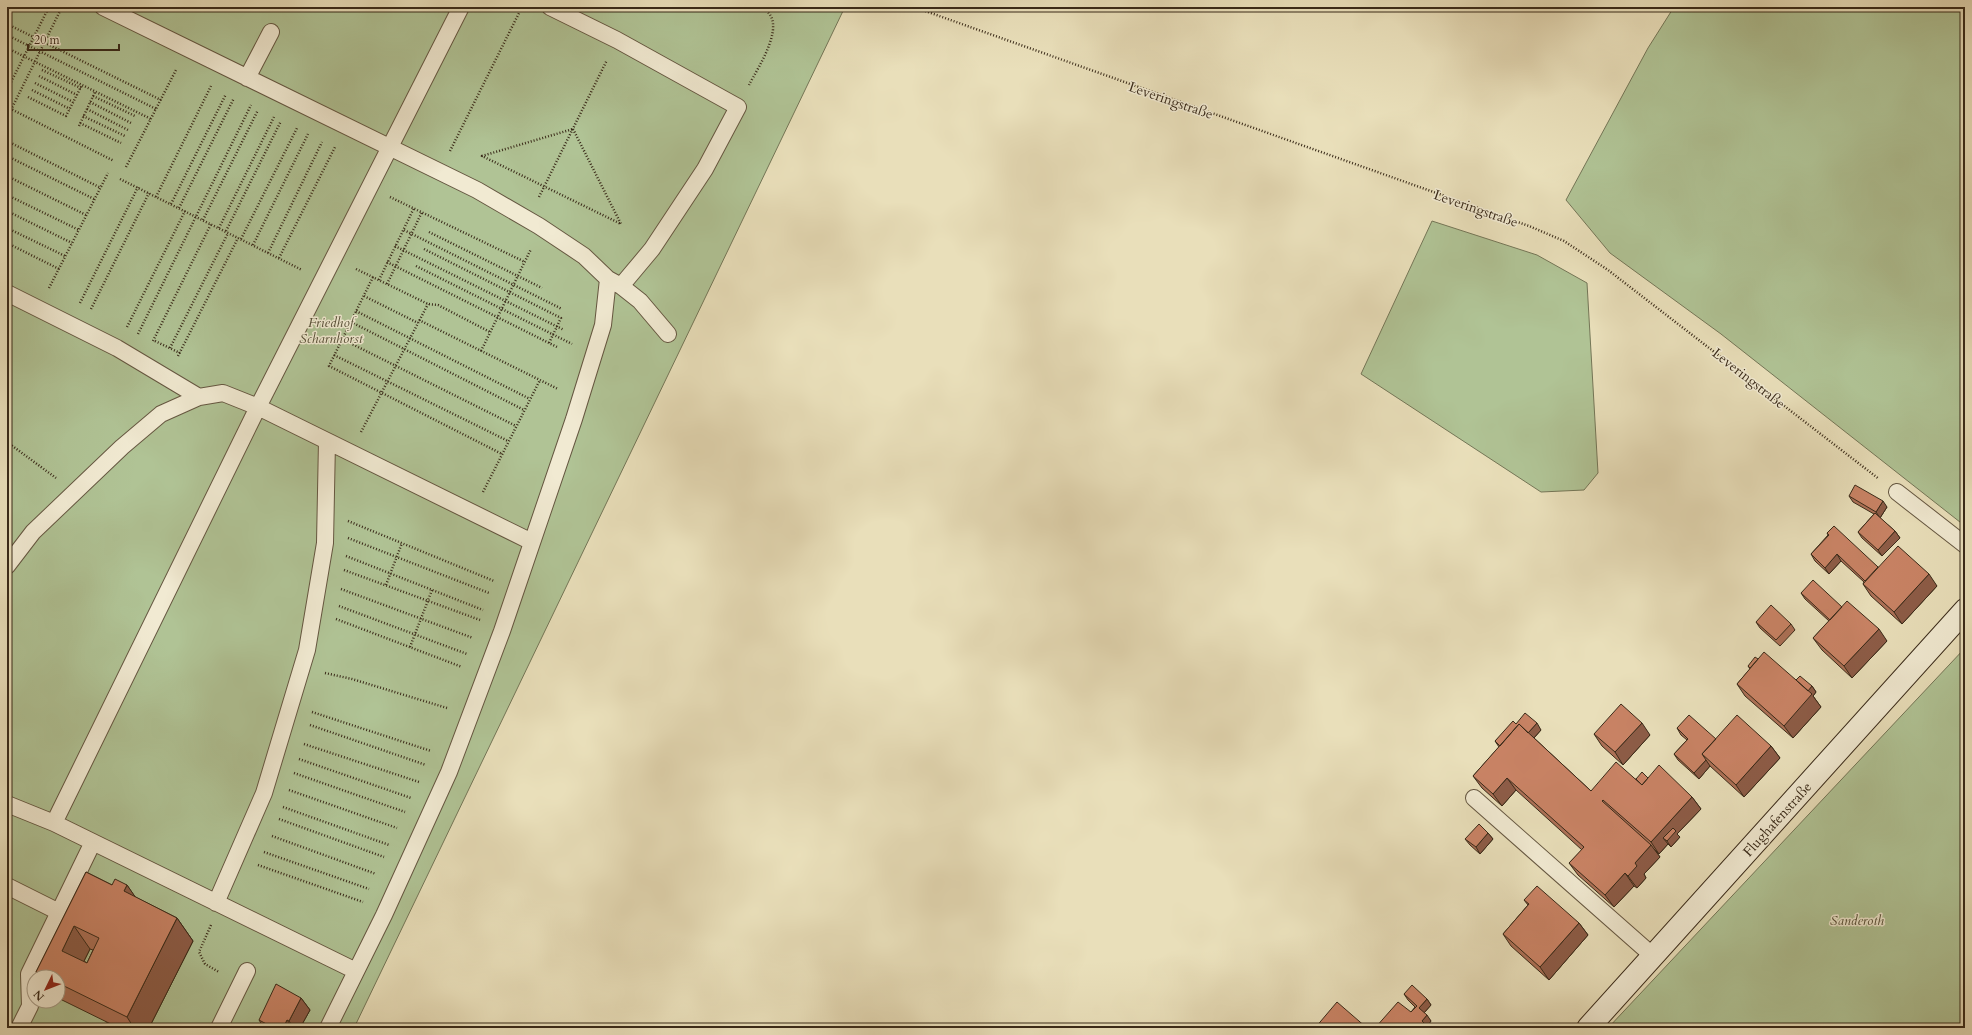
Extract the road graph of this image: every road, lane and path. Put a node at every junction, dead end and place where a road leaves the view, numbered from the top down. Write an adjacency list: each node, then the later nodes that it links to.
1 (49, 7): 12 (path)
2 (62, 7): 14 (path)
3 (104, 7): 17 (lane)
4 (461, 7): 59 (lane)
5 (522, 7): 64 (path)
6 (550, 7): 13 (lane)
7 (759, 7): 42 (path)
8 (914, 7): 166 (path, Leveringstraße)
9 (7, 24): 12 (path)
10 (270, 32): 26 (lane)
11 (7, 35): 15 (path)
12 (34, 37): 14 (path); 15 (path)
13 (617, 40): 42 (lane); 54 (path)
14 (45, 42): 18 (path); 38 (path)
15 (29, 46): 18 (path); 20 (path)
16 (7, 48): 20 (path)
17 (187, 48): 23 (lane); 38 (path)
18 (40, 51): 22 (path); 46 (path)
19 (7, 55): 21 (path)
20 (24, 56): 22 (path); 31 (path)
21 (11, 57)
22 (35, 62): 28 (path); 43 (path)
23 (222, 66): 26 (lane); 73 (path)
24 (42, 70): 30 (path)
25 (38, 76): 34 (path)
26 (243, 76): 29 (lane); 75 (path); 76 (path)
27 (35, 83): 39 (path)
28 (82, 85): 30 (path); 33 (path)
29 (265, 87): 37 (lane); 82 (path); 84 (path)
30 (80, 88): 34 (path)
31 (7, 90)
32 (32, 90): 44 (path)
33 (95, 92): 35 (path); 51 (path)
34 (77, 95): 39 (path)
35 (93, 96): 40 (path); 49 (path)
36 (28, 97): 44 (path)
37 (288, 98): 47 (lane); 87 (path); 91 (path)
38 (161, 100): 46 (path)
39 (73, 102): 44 (path)
40 (90, 102): 45 (path); 52 (path)
41 (7, 107): 43 (path)
42 (738, 107): 114 (lane)
43 (11, 109): 50 (path); 61 (path)
44 (70, 109)
45 (87, 109): 48 (path); 55 (path)
46 (156, 109): 51 (path)
47 (313, 111): 53 (lane); 94 (path); 97 (path)
48 (83, 116): 56 (path); 58 (path)
49 (134, 116)
50 (7, 118)
51 (151, 119): 62 (path)
52 (131, 122)
53 (339, 124): 59 (lane); 101 (path); 104 (path)
54 (573, 129): 69 (path); 69 (path); 69 (path)
55 (128, 130)
56 (125, 136)
57 (7, 141): 70 (path)
58 (120, 143)
59 (388, 148): 64 (lane); 67 (lane)
60 (7, 156): 74 (path)
61 (114, 161)
62 (126, 167)
63 (108, 173): 70 (path)
64 (439, 173): 83 (lane)
65 (7, 176): 81 (path)
66 (120, 178): 68 (path)
67 (369, 186): 77 (path); 103 (lane)
68 (138, 187): 71 (path); 130 (path)
69 (544, 187): 83 (path)
70 (101, 188): 74 (path)
71 (149, 193): 73 (path); 130 (path)
72 (7, 195): 89 (path)
73 (156, 197): 75 (path)
74 (94, 199): 81 (path)
75 (171, 204): 76 (path)
76 (179, 208): 79 (path)
77 (414, 208): 80 (path); 90 (path)
78 (7, 211): 96 (path)
79 (185, 211): 82 (path); 144 (path)
80 (422, 212): 93 (path); 106 (path)
81 (86, 215): 89 (path)
82 (196, 216): 84 (path); 144 (path)
83 (528, 219): 88 (lane)
84 (203, 220): 85 (path)
85 (211, 224): 87 (path); 138 (path)
86 (7, 228): 102 (path)
87 (219, 228): 91 (path)
88 (542, 228): 106 (path); 114 (lane)
89 (79, 230): 96 (path)
90 (404, 230): 93 (path); 98 (path)
91 (227, 232): 94 (path); 141 (path)
92 (429, 232): 110 (path)
93 (412, 234): 100 (path); 116 (path)
94 (240, 238): 97 (path); 146 (path)
95 (7, 243): 109 (path)
96 (72, 243): 102 (path)
97 (253, 245): 101 (path)
98 (395, 246): 100 (path); 105 (path)
99 (424, 249): 119 (path)
100 (403, 250): 107 (path); 121 (path)
101 (268, 252): 104 (path)
102 (65, 256): 109 (path)
103 (333, 257): 111 (path); 112 (lane)
104 (279, 258): 112 (path)
105 (387, 262): 107 (path); 113 (path)
106 (525, 262): 110 (path)
107 (396, 266): 115 (path); 127 (path)
108 (416, 266): 124 (path)
109 (59, 269): 123 (path)
110 (518, 276): 116 (path); 117 (path)
111 (373, 277): 113 (path); 120 (path)
112 (322, 280): 157 (lane)
113 (379, 280): 115 (path)
114 (614, 282): 134 (lane); 143 (lane)
115 (387, 284): 122 (path)
116 (514, 284): 119 (path); 125 (path)
117 (542, 288)
118 (7, 293): 123 (lane)
119 (510, 293): 121 (path); 131 (path)
120 (364, 296): 126 (path); 129 (path)
121 (505, 301): 124 (path); 131 (path)
122 (428, 304): 129 (path); 133 (path)
123 (38, 309): 130 (lane)
124 (502, 309): 127 (path); 135 (path)
125 (562, 309)
126 (356, 311): 128 (path); 136 (path)
127 (498, 317): 133 (path); 139 (path)
128 (351, 322): 137 (path); 142 (path)
129 (418, 322): 136 (path); 145 (path)
130 (75, 327): 144 (lane)
131 (557, 327): 132 (path); 135 (path)
132 (564, 330)
133 (490, 332): 145 (path)
134 (668, 334)
135 (553, 336): 139 (path); 143 (path)
136 (410, 338): 142 (path); 155 (path)
137 (342, 339): 147 (path); 149 (path)
138 (153, 340): 141 (path); 148 (path)
139 (549, 343): 140 (path)
140 (557, 347)
141 (170, 348): 146 (path)
142 (404, 349): 149 (path); 158 (path)
143 (596, 350): 156 (lane)
144 (122, 351): 148 (lane)
145 (481, 351): 151 (path)
146 (180, 353): 150 (path)
147 (334, 355): 152 (path); 153 (path)
148 (142, 363): 150 (lane)
149 (395, 366): 152 (path); 159 (path)
150 (168, 378): 154 (lane)
151 (540, 380): 155 (path); 156 (path)
152 (388, 381): 153 (path); 161 (path)
153 (382, 393): 163 (path); 164 (path)
154 (199, 397): 157 (lane); 165 (lane)
155 (530, 399): 158 (path)
156 (580, 400): 170 (lane)
157 (258, 407): 160 (lane); 201 (lane)
158 (524, 410): 159 (path)
159 (516, 426): 161 (path)
160 (327, 441): 163 (lane); 167 (lane)
161 (508, 441): 164 (path)
162 (7, 442): 165 (path)
163 (350, 452): 168 (lane)
164 (502, 454): 168 (path)
165 (74, 492): 175 (lane)
166 (1897, 492): 172 (lane)
167 (326, 511): 169 (lane); 171 (path)
168 (473, 513): 170 (lane)
169 (325, 529): 173 (lane); 174 (path)
170 (532, 542): 180 (lane)
171 (402, 543): 174 (path); 180 (path)
172 (1965, 545)
173 (323, 555): 176 (path); 177 (lane); 178 (path)
174 (397, 557): 176 (path); 180 (path)
175 (7, 566)
176 (391, 573): 178 (path); 179 (path)
177 (319, 581): 182 (lane); 184 (path)
178 (386, 585): 181 (path)
179 (432, 590): 181 (path); 185 (path)
180 (514, 596): 185 (lane)
181 (427, 601): 184 (path); 185 (path)
182 (315, 604): 186 (path); 188 (path); 189 (lane)
183 (1965, 610): 212 (main road, Flughafenstraße)
184 (421, 618): 186 (path); 187 (path)
185 (504, 624): 187 (lane)
186 (415, 634): 188 (path); 190 (path)
187 (496, 646): 190 (lane)
188 (410, 647): 190 (path)
189 (302, 668): 191 (lane); 192 (path)
190 (488, 669): 192 (lane)
191 (289, 711): 193 (lane); 194 (path); 194 (path)
192 (470, 716): 194 (lane)
193 (277, 751): 195 (lane); 196 (path); 200 (path); 200 (path)
194 (452, 766): 196 (lane)
195 (268, 782): 199 (lane); 203 (path)
196 (442, 790): 200 (lane)
197 (1474, 798): 212 (lane)
198 (7, 804): 201 (lane)
199 (259, 805): 202 (lane); 206 (path); 206 (path)
200 (431, 813): 203 (lane)
201 (54, 823): 204 (lane)
202 (250, 827): 205 (lane); 207 (path)
203 (420, 837): 206 (lane)
204 (93, 842): 209 (lane); 211 (lane)
205 (239, 851): 209 (lane); 210 (path); 210 (path)
206 (409, 860): 207 (lane)
207 (399, 883): 210 (lane)
208 (7, 886): 211 (lane)
209 (218, 904): 213 (lane); 214 (path)
210 (389, 904): 213 (lane)
211 (59, 912): 216 (lane)
212 (1653, 956): 220 (main road, Flughafenstraße)
213 (356, 971): 219 (lane)
214 (244, 977): 218 (lane)
215 (107, 1022): 217 (path)
216 (19, 1028)
217 (104, 1028)
218 (219, 1028)
219 (328, 1028)
220 (1588, 1028)

